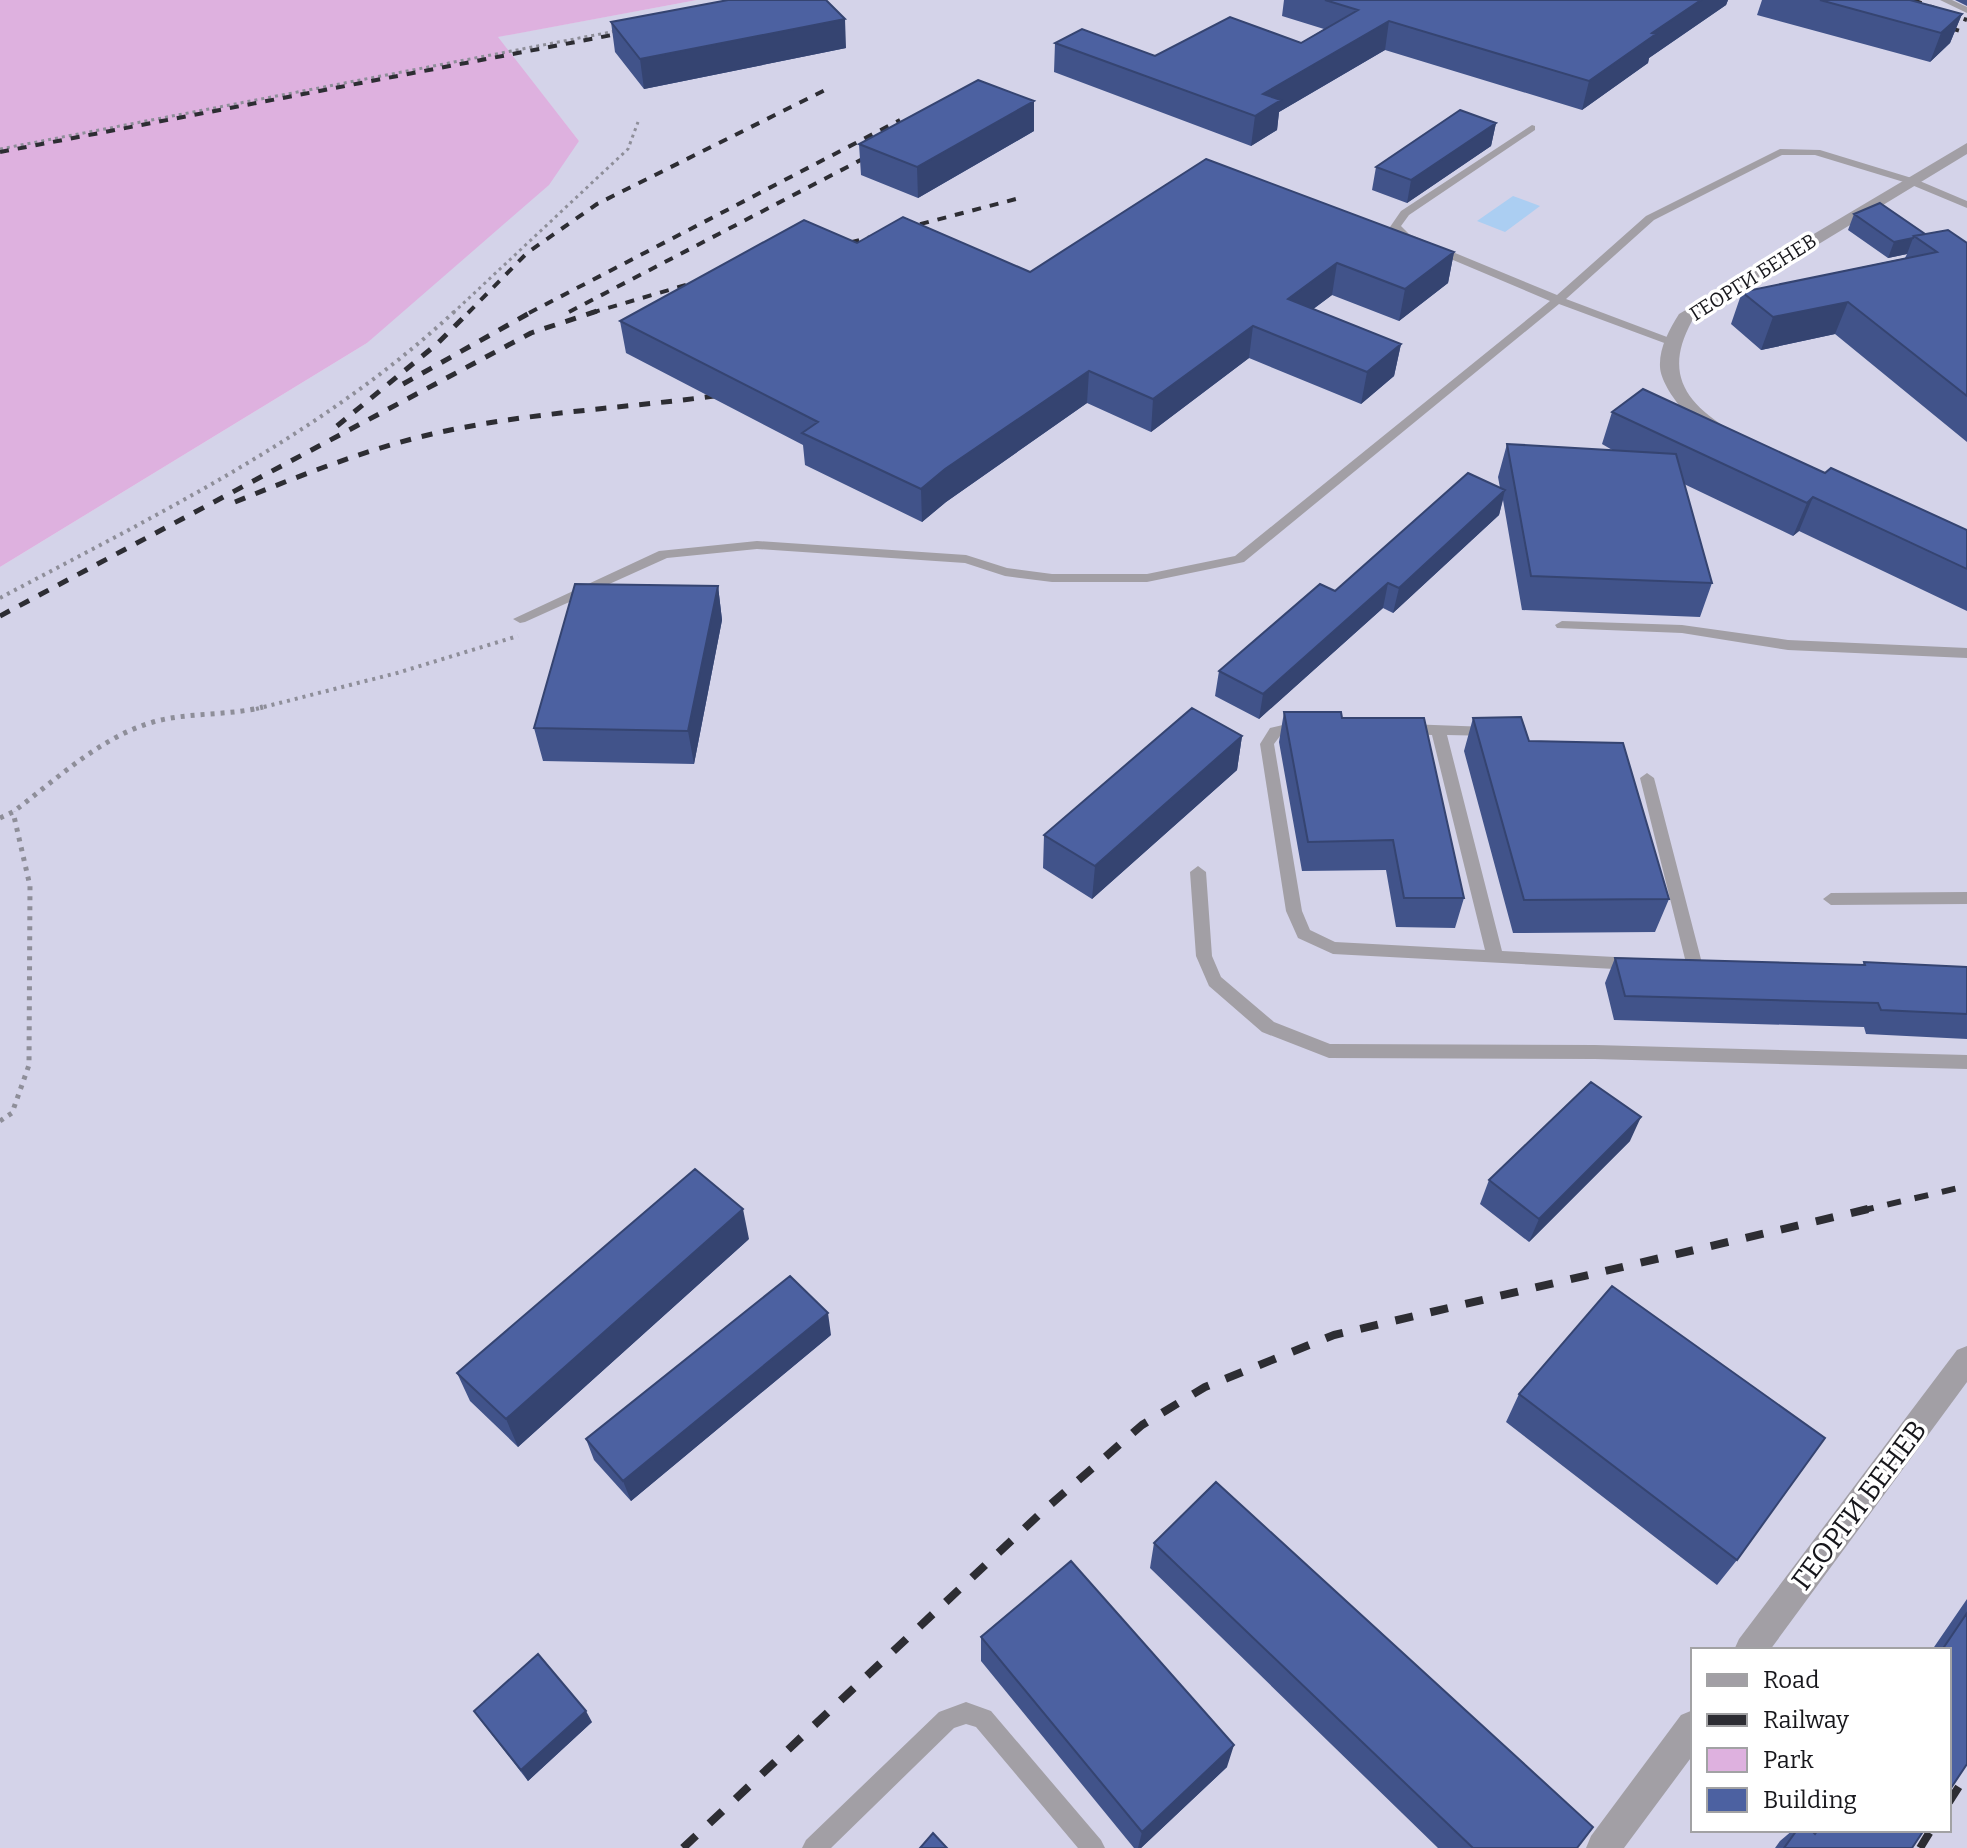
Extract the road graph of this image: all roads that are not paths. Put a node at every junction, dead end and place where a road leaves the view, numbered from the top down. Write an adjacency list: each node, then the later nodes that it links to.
1 (1944, 0): 2 (lane)
2 (1967, 10)
3 (1532, 128): 9 (lane)
4 (1967, 148): 5 (street, ГЕОРГИ БЕНЕВ)
5 (1911, 181): 6 (lane); 8 (street, ГЕОРГИ БЕНЕВ); 9 (lane)
6 (1967, 205)
7 (1752, 290): 8 (lane)
8 (1721, 296): 10 (street, ГЕОРГИ БЕНЕВ)
9 (1558, 300): 10 (lane); 12 (lane)
10 (1671, 342): 11 (street, ГЕОРГИ БЕНЕВ)
11 (1745, 443)
12 (520, 619)
13 (1562, 625): 14 (lane)
14 (1967, 653)
15 (1321, 726): 23 (lane)
16 (1394, 729): 17 (lane)
17 (1438, 730): 18 (lane); 23 (lane)
18 (1510, 733)
19 (1647, 778): 25 (lane)
20 (1198, 872): 26 (lane)
21 (1967, 898): 22 (lane)
22 (1831, 899)
23 (1495, 957): 24 (lane)
24 (1649, 965)
25 (1695, 967)
26 (1967, 1062)
27 (1967, 1359): 28 (street, ГЕОРГИ БЕНЕВ)
28 (1751, 1648)
29 (1691, 1730): 32 (street)
30 (814, 1848): 31 (lane)
31 (1093, 1848)
32 (1603, 1848)

